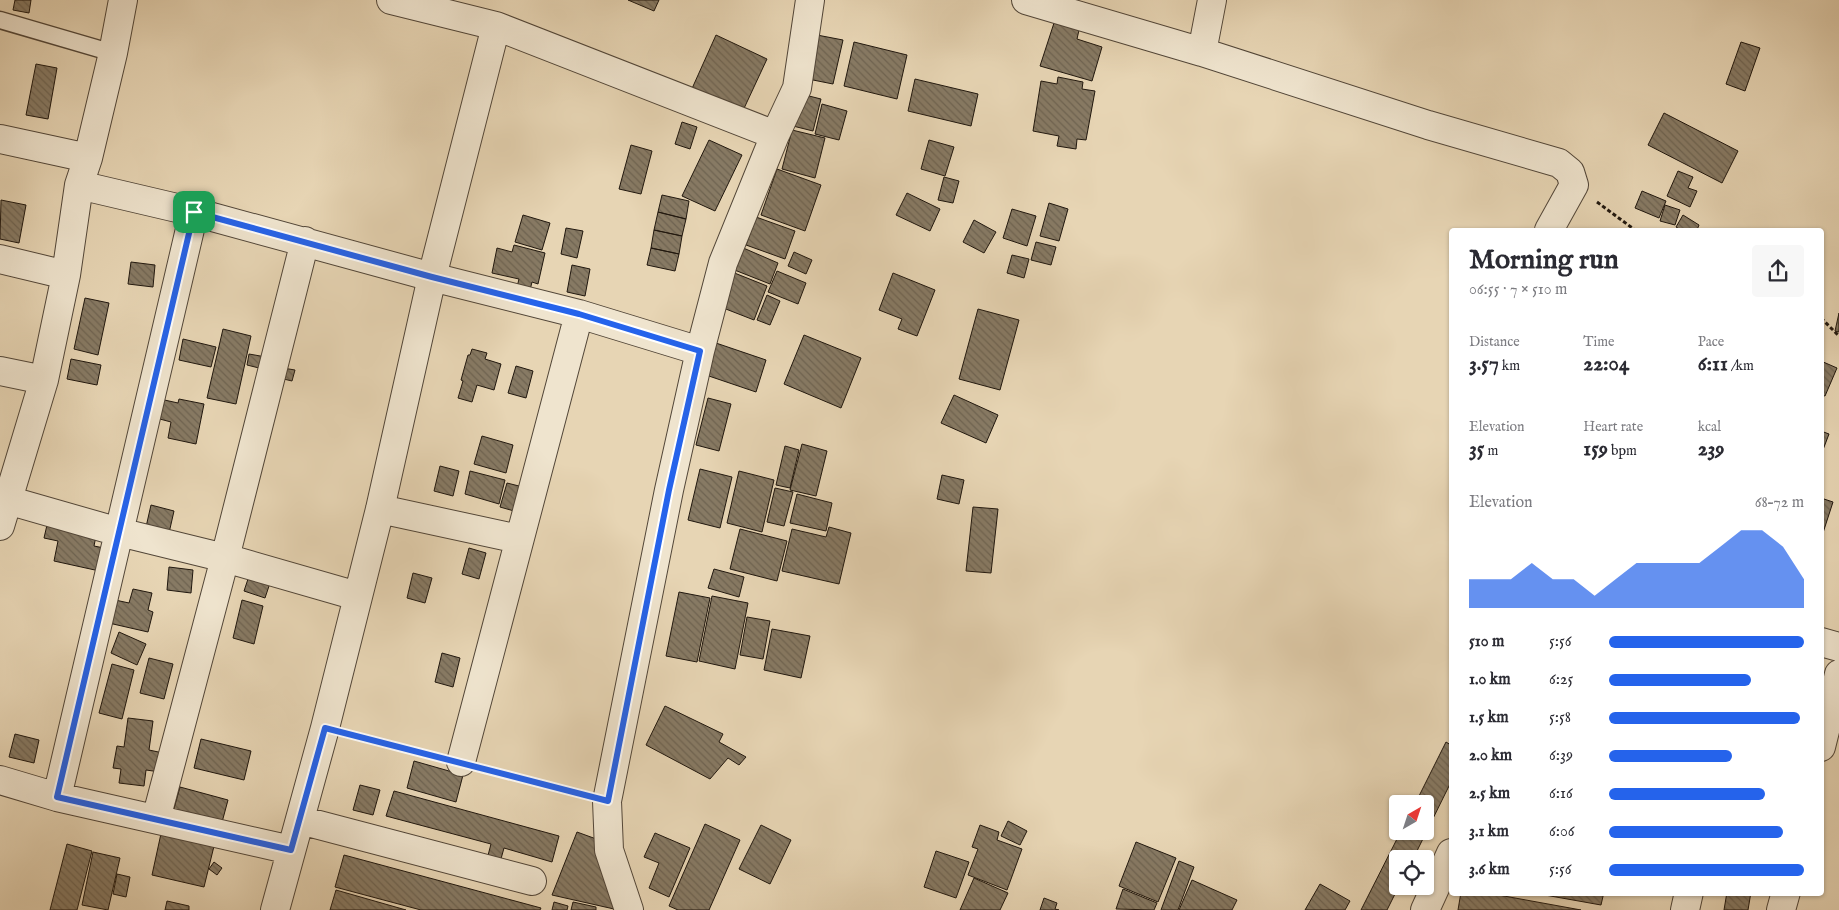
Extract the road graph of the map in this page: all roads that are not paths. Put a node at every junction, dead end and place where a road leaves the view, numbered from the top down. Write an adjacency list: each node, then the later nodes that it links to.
1 (124, 0): 9 (street)
2 (391, 0): 7 (street)
3 (810, 0): 10 (street)
4 (1026, 0): 8 (street)
5 (1212, 0): 8 (street)
6 (0, 20): 9 (lane)
7 (496, 26): 10 (street); 19 (street)
8 (1202, 52): 15 (street)
9 (114, 53): 12 (street)
10 (775, 135): 21 (street)
11 (0, 139): 12 (street)
12 (88, 158): 13 (street)
13 (79, 185): 14 (street); 18 (street)
14 (194, 212): 16 (street); 27 (street)
15 (1550, 228)
16 (305, 241): 19 (street); 29 (street)
17 (0, 259): 18 (street)
18 (66, 275): 23 (street)
19 (432, 277): 20 (street); 25 (street)
20 (579, 314): 21 (street); 28 (street)
21 (700, 351): 46 (street)
22 (0, 371): 23 (street)
23 (44, 380): 24 (street)
24 (4, 499): 26 (street); 27 (street)
25 (380, 509): 28 (street); 30 (street)
26 (0, 526)
27 (119, 532): 29 (street); 37 (street)
28 (519, 539): 35 (street)
29 (224, 558): 30 (street); 38 (street)
30 (357, 596): 39 (street)
31 (1824, 643): 32 (street)
32 (1839, 647)
33 (1839, 674): 34 (street)
34 (1824, 735)
35 (461, 762)
36 (0, 780): 37 (street)
37 (57, 797): 38 (street)
38 (156, 819): 40 (street)
39 (300, 820): 40 (street); 42 (street)
40 (291, 850): 45 (street)
41 (1449, 857): 47 (street)
42 (532, 882)
43 (1688, 896): 48 (street)
44 (1785, 896): 49 (street)
45 (275, 910)
46 (629, 910)
47 (1425, 910)
48 (1685, 910)
49 (1781, 910)

